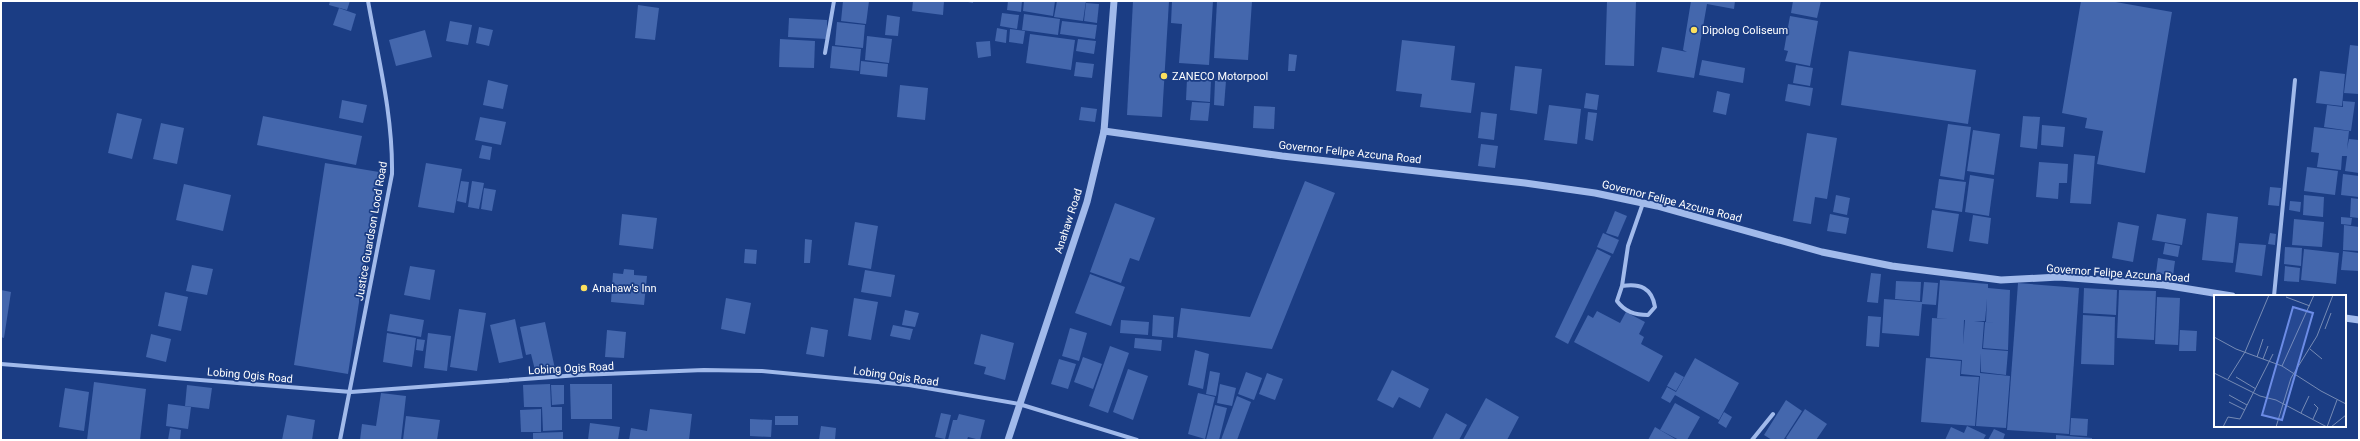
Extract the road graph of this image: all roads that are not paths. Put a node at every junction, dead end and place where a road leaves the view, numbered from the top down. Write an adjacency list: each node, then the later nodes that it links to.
1 (368, 1): 14 (street, Justice Guardson Lood Road)
2 (834, 1): 4 (street)
3 (1114, 1): 6 (street, Anahaw Road)
4 (825, 53)
5 (2295, 80): 10 (street)
6 (1104, 131): 7 (street, Governor Felipe Azcuna Road); 15 (street, Anahaw Road)
7 (1642, 203): 8 (street); 9 (street, Governor Felipe Azcuna Road)
8 (1622, 286): 8 (street)
9 (2226, 295)
10 (2274, 295)
11 (2346, 318): 12 (street)
12 (2359, 320)
13 (1, 364): 14 (street, Lobing Ogis Road)
14 (351, 392): 15 (street, Lobing Ogis Road); 17 (street, Justice Guardson Lood Road)
15 (1019, 404): 18 (street, Anahaw Road); 19 (street, Lobing Ogis Road)
16 (1773, 414): 20 (street)
17 (340, 440)
18 (1008, 440)
19 (1137, 440)
20 (1752, 440)

